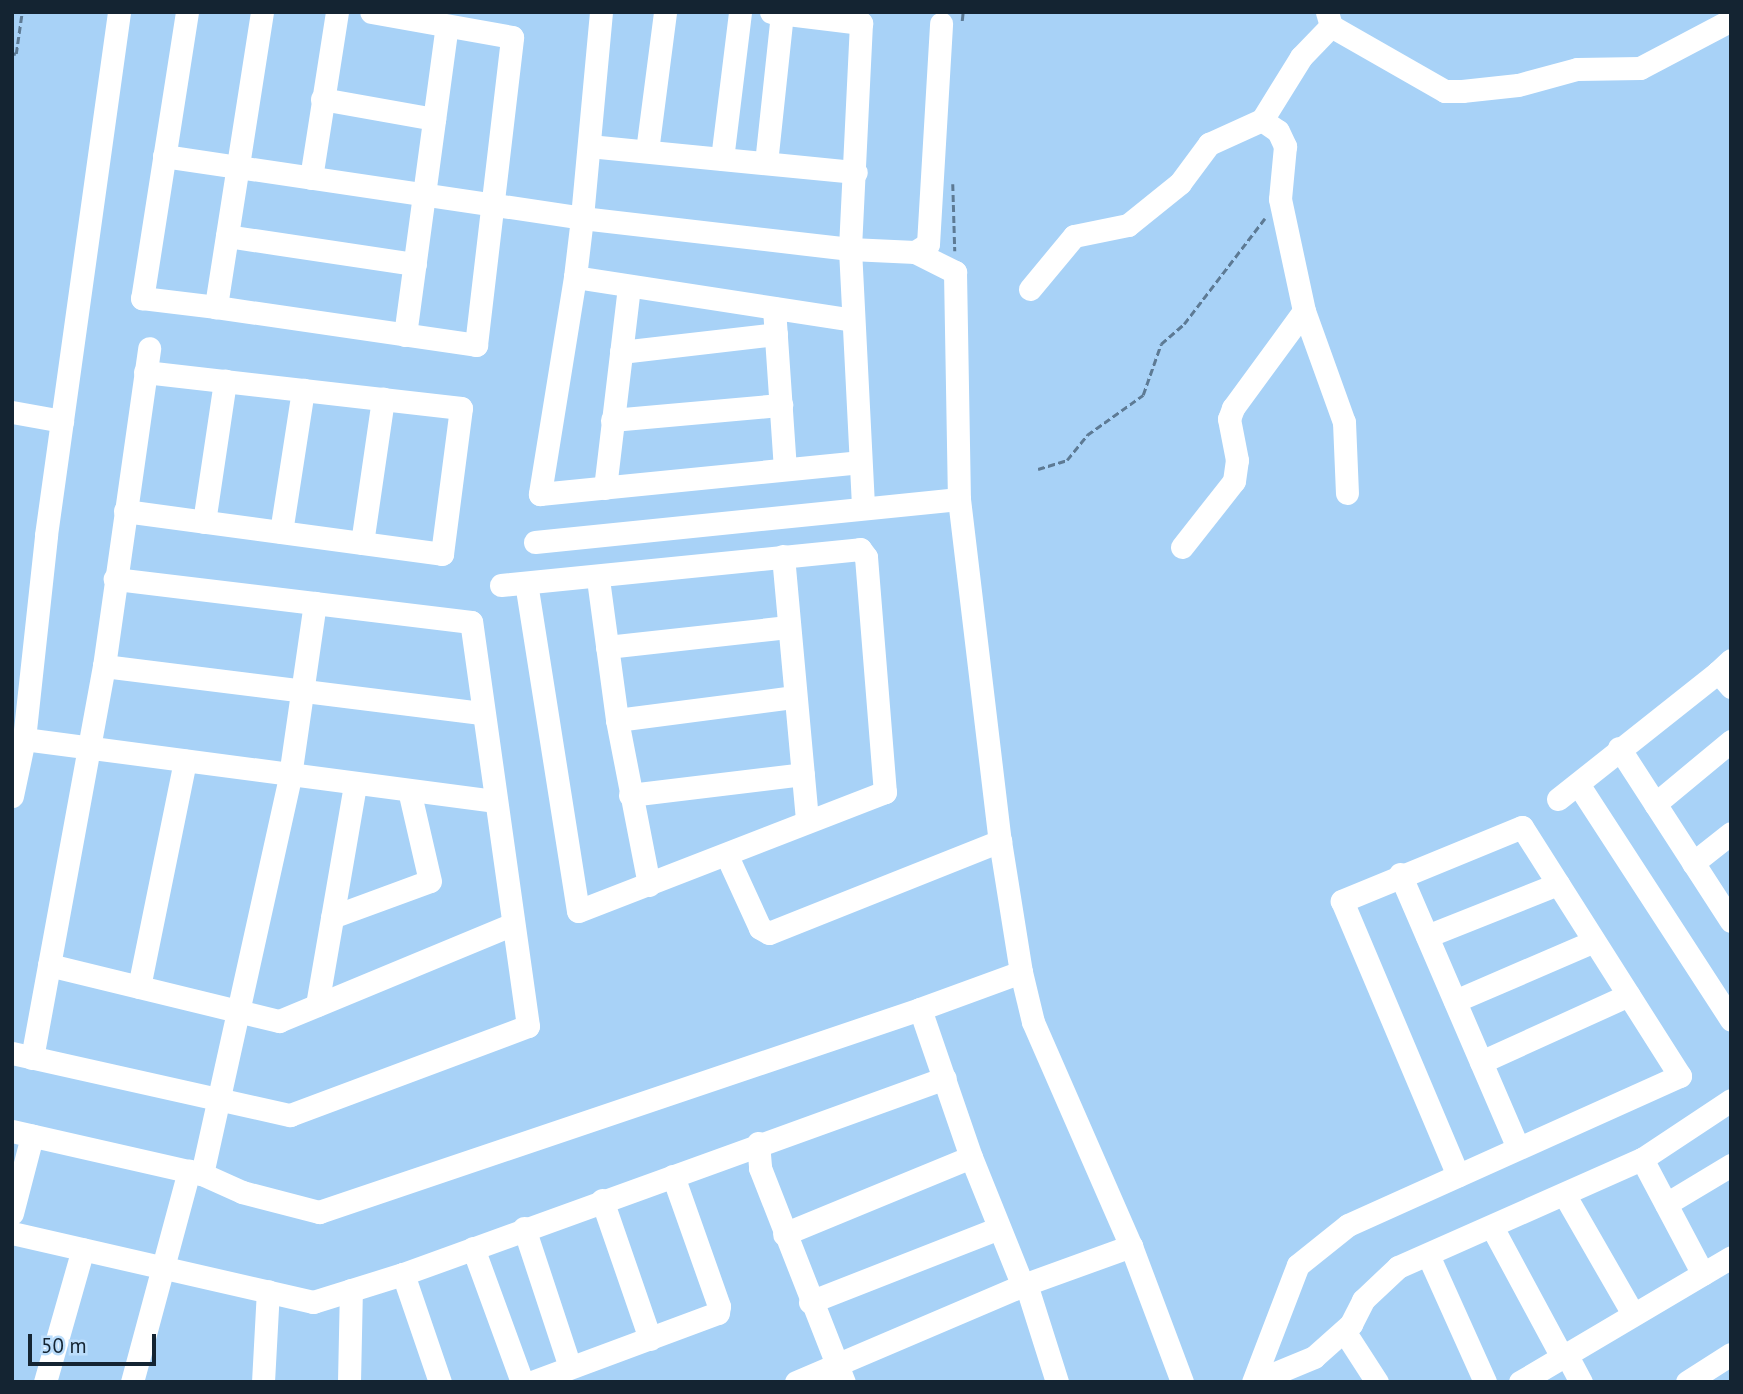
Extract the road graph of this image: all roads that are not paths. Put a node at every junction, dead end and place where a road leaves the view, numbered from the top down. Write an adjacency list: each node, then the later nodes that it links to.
1 (119, 12): 50 (street)
2 (187, 12): 19 (street)
3 (262, 12): 22 (street)
4 (337, 12): 14 (street)
5 (371, 12): 13 (street)
6 (601, 12): 17 (street)
7 (665, 12): 18 (street)
8 (740, 12): 20 (street)
9 (776, 13): 21 (street); 23 (street)
10 (1329, 19): 11 (street); 16 (street)
11 (1731, 20)
12 (941, 23): 30 (street)
13 (447, 26): 15 (street); 26 (street)
14 (322, 99): 15 (street); 24 (street)
15 (434, 119): 25 (street)
16 (1262, 120): 34 (street); 37 (street)
17 (589, 146): 18 (street); 27 (street)
18 (647, 151): 20 (street)
19 (164, 156): 22 (street); 35 (street)
20 (722, 159): 21 (street)
21 (766, 163): 23 (street)
22 (237, 167): 24 (street); 28 (street)
23 (856, 172): 29 (street)
24 (311, 178): 25 (street)
25 (424, 195): 26 (street); 31 (street)
26 (493, 205): 27 (street); 40 (street)
27 (582, 218): 29 (street); 32 (street)
28 (227, 236): 31 (street); 35 (street)
29 (850, 249): 30 (street); 38 (street)
30 (915, 252): 55 (street)
31 (415, 264): 40 (street)
32 (575, 277): 33 (street); 53 (street)
33 (629, 286): 36 (street); 42 (street)
34 (1030, 289)
35 (216, 307): 40 (street)
36 (774, 308): 38 (street); 39 (street)
37 (1304, 311): 54 (street); 62 (street)
38 (852, 320): 51 (street)
39 (776, 334): 42 (street); 47 (street)
40 (405, 335)
41 (149, 348): 43 (street)
42 (621, 352): 49 (street)
43 (145, 372): 44 (street); 57 (street)
44 (225, 381): 45 (street); 58 (street)
45 (303, 390): 46 (street); 59 (street)
46 (383, 399): 61 (street); 61 (street)
47 (780, 404): 49 (street); 52 (street)
48 (12, 412): 50 (street)
49 (611, 420): 53 (street)
50 (62, 421): 77 (street)
51 (858, 462): 52 (street); 56 (street)
52 (785, 469): 53 (street)
53 (605, 488)
54 (1347, 493)
55 (959, 499): 56 (street); 94 (street)
56 (863, 508): 60 (street)
57 (125, 511): 58 (street); 64 (street)
58 (204, 522): 59 (street)
59 (281, 532): 61 (street)
60 (534, 542)
61 (362, 543)
62 (1182, 547)
63 (783, 556): 65 (street); 69 (street); 92 (street)
64 (115, 579): 68 (street); 71 (street)
65 (598, 579): 66 (street); 70 (street)
66 (526, 584): 67 (street); 99 (street)
67 (501, 585)
68 (315, 603): 73 (street); 75 (street)
69 (788, 626): 70 (street); 74 (street)
70 (607, 647): 76 (street)
71 (104, 666): 73 (street); 79 (street)
72 (1726, 673): 80 (street)
73 (303, 690): 75 (street); 83 (street)
74 (793, 697): 76 (street); 82 (street)
75 (483, 713): 90 (street)
76 (617, 720): 87 (street)
77 (24, 739): 79 (street); 88 (street)
78 (1731, 741): 91 (street)
79 (91, 747): 81 (street); 105 (street)
80 (1619, 748): 85 (street); 91 (street)
81 (185, 761): 83 (street); 107 (street)
82 (803, 774): 87 (street); 92 (street)
83 (290, 776): 84 (street); 111 (street)
84 (355, 784): 86 (street); 100 (street)
85 (1577, 784): 89 (street); 113 (street)
86 (409, 790): 90 (street); 100 (street)
87 (630, 795): 99 (street)
88 (12, 796)
89 (1558, 799)
90 (494, 800): 102 (street)
91 (1655, 804): 96 (street)
92 (807, 819): 95 (street)
93 (1731, 833): 96 (street)
94 (1000, 841): 95 (street); 106 (street)
95 (727, 856): 99 (street)
96 (1693, 863): 101 (street)
97 (1400, 874): 98 (street); 103 (street); 126 (street)
98 (1558, 884): 103 (street); 104 (street)
99 (649, 885)
100 (332, 917): 110 (street)
101 (1731, 921)
102 (513, 924): 110 (street); 118 (street)
103 (1427, 936): 109 (street)
104 (1594, 941): 108 (street); 109 (street)
105 (49, 965): 107 (street); 114 (street)
106 (1021, 972): 112 (street); 137 (street)
107 (139, 987): 111 (street)
108 (1629, 995): 115 (street); 121 (street)
109 (1455, 1001): 115 (street)
110 (317, 1005): 111 (street)
111 (242, 1009): 118 (street)
112 (920, 1009): 116 (street); 125 (street)
113 (1731, 1020)
114 (22, 1055): 118 (street)
115 (1481, 1062): 121 (street)
116 (946, 1077): 120 (street); 122 (street)
117 (1731, 1100): 123 (street)
118 (220, 1102): 125 (street)
119 (22, 1134): 125 (street); 131 (street)
120 (758, 1143): 127 (street); 136 (street)
121 (1518, 1148): 126 (street)
122 (971, 1157): 134 (street); 136 (street)
123 (1642, 1159): 128 (street); 130 (street)
124 (1731, 1165): 130 (street)
125 (196, 1173): 142 (street)
126 (1458, 1175): 166 (street)
127 (674, 1176): 129 (street); 151 (street)
128 (1564, 1194): 132 (street); 149 (street)
129 (602, 1200): 133 (street); 151 (street)
130 (1666, 1205): 144 (street)
131 (12, 1213)
132 (1492, 1227): 140 (street); 153 (street)
133 (524, 1228): 138 (street); 154 (street)
134 (999, 1228): 145 (street); 148 (street)
135 (12, 1233): 139 (street)
136 (785, 1234): 148 (street)
137 (1131, 1246): 145 (street); 165 (street)
138 (473, 1248): 143 (street); 161 (street)
139 (83, 1249): 142 (street); 156 (street)
140 (1429, 1255): 150 (street); 168 (street)
141 (1731, 1257): 144 (street)
142 (164, 1265): 147 (street); 157 (street)
143 (403, 1274): 146 (street); 160 (street)
144 (1703, 1274): 149 (street)
145 (1026, 1284): 155 (street); 164 (street)
146 (351, 1290): 147 (street); 159 (street)
147 (268, 1291): 158 (street)
148 (810, 1302): 155 (street)
149 (1633, 1314): 153 (street)
150 (1344, 1331): 166 (street); 167 (street)
151 (650, 1339): 154 (street)
152 (1731, 1354): 171 (street)
153 (1564, 1356): 169 (street); 170 (street)
154 (570, 1367): 162 (street)
155 (841, 1373): 163 (street)
156 (45, 1382)
157 (132, 1382)
158 (263, 1382)
159 (349, 1382)
160 (440, 1382)
161 (522, 1382)
162 (532, 1382)
163 (796, 1382)
164 (1058, 1382)
165 (1182, 1382)
166 (1254, 1382)
167 (1377, 1382)
168 (1485, 1382)
169 (1520, 1382)
170 (1581, 1382)
171 (1687, 1382)

